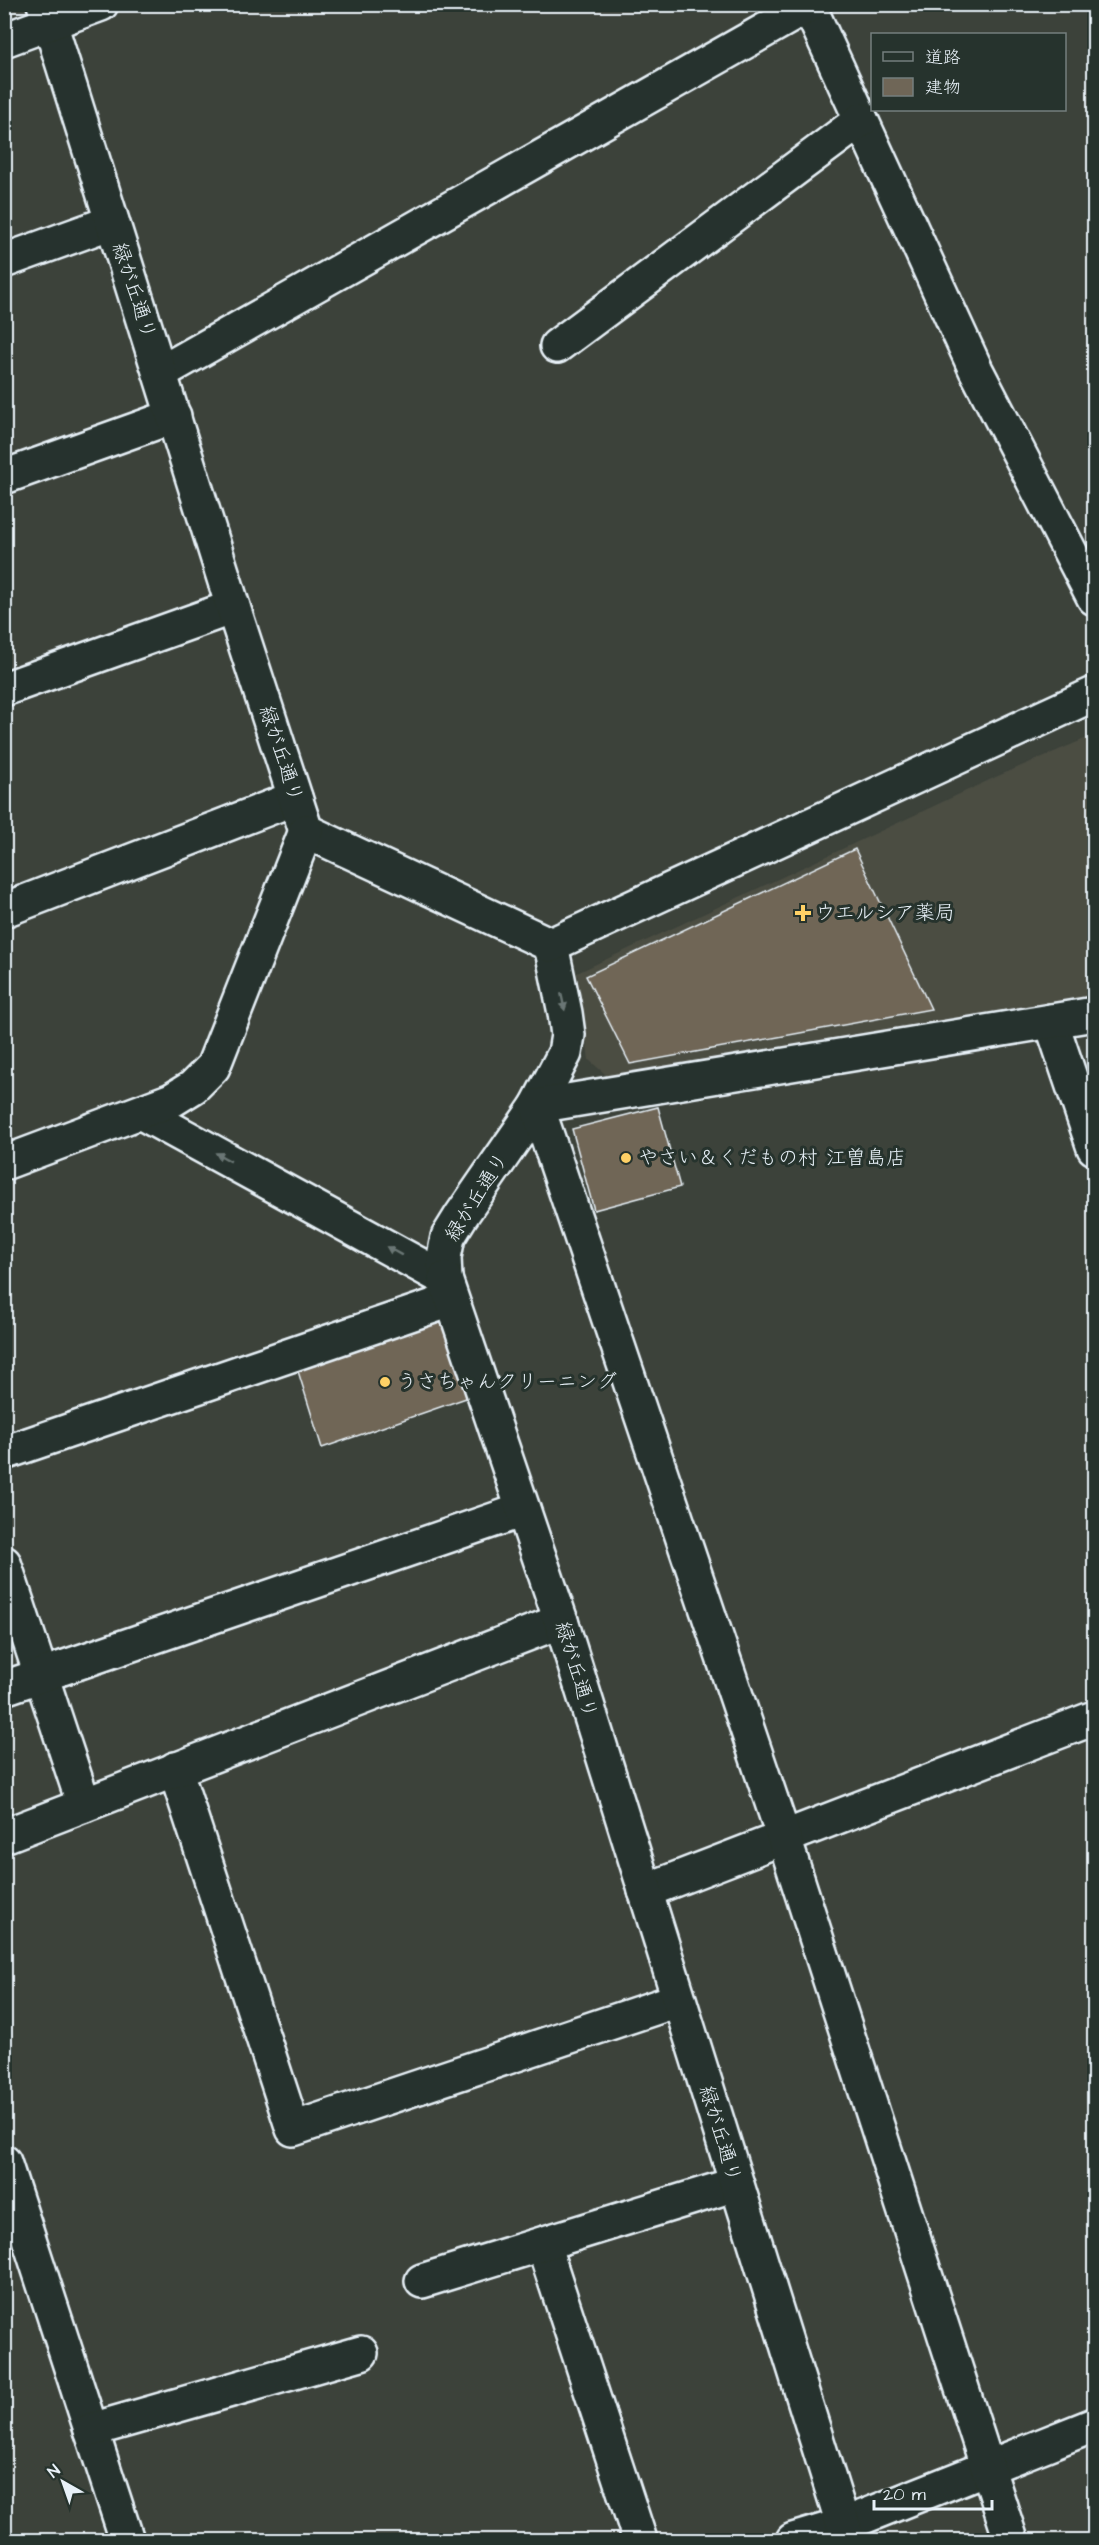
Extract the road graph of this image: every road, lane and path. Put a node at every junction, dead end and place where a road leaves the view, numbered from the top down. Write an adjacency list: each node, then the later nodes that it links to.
1 (101, 4): 3 (street)
2 (808, 5): 5 (street); 9 (street)
3 (47, 14): 4 (street); 6 (street, 緑が丘通り)
4 (4, 40)
5 (861, 120): 8 (street); 12 (street)
6 (112, 222): 7 (street); 9 (street, 緑が丘通り)
7 (4, 261)
8 (557, 345)
9 (160, 373): 10 (street, 緑が丘通り)
10 (174, 416): 11 (street); 13 (street, 緑が丘通り)
11 (4, 477)
12 (1095, 598)
13 (233, 607): 14 (street); 16 (street, 緑が丘通り)
14 (4, 689)
15 (1095, 694): 19 (street)
16 (295, 798): 17 (street, 緑が丘通り); 18 (street)
17 (306, 831): 19 (street); 23 (street)
18 (4, 910)
19 (551, 945): 22 (street, 緑が丘通り, one-way to 22)
20 (1095, 1014): 21 (street)
21 (1052, 1021): 22 (street); 24 (street)
22 (537, 1106): 26 (street, 緑が丘通り); 37 (street)
23 (142, 1113): 25 (street); 26 (street, one-way to 23)
24 (1095, 1148)
25 (4, 1163)
26 (448, 1290): 27 (street); 28 (street, 緑が丘通り)
27 (4, 1452)
28 (523, 1510): 30 (street, 緑が丘通り); 31 (street)
29 (4, 1563): 31 (street)
30 (561, 1621): 34 (street); 38 (street, 緑が丘通り)
31 (41, 1675): 32 (street); 35 (street)
32 (4, 1688)
33 (1095, 1718): 37 (street)
34 (175, 1770): 35 (street); 39 (street)
35 (84, 1805): 36 (street)
36 (4, 1836)
37 (784, 1838): 38 (street); 47 (street)
38 (645, 1891): 39 (street, 緑が丘通り)
39 (678, 2000): 41 (street, 緑が丘通り)
40 (4, 2162): 46 (street)
41 (736, 2184): 42 (street); 48 (street, 緑が丘通り)
42 (543, 2244): 43 (street); 50 (street)
43 (422, 2281)
44 (361, 2353): 46 (street)
45 (1095, 2425): 47 (street)
46 (92, 2430): 49 (street)
47 (988, 2468): 48 (street); 52 (street)
48 (845, 2533): 51 (street)
49 (128, 2541)
50 (640, 2541)
51 (793, 2541)
52 (1011, 2541)

